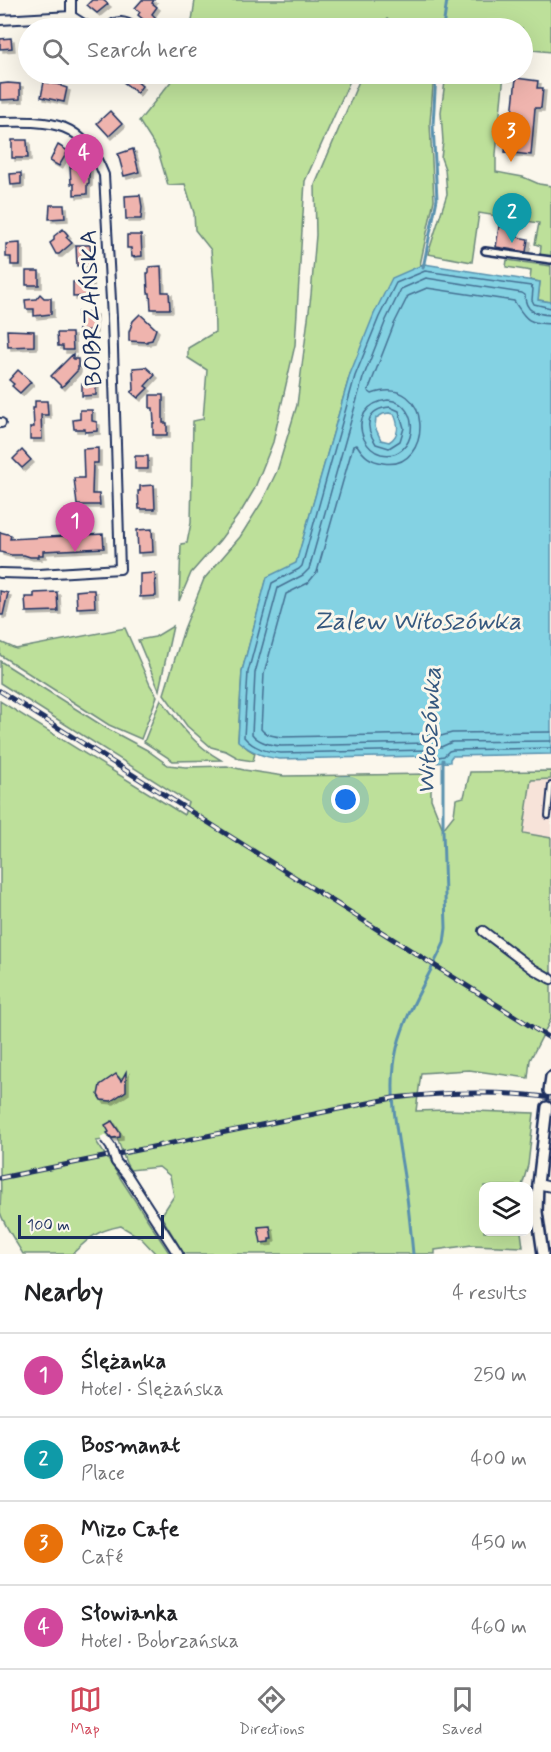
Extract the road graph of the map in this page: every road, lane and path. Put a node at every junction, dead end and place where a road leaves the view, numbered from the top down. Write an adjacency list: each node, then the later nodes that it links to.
1 (71, 0): 2 (street)
2 (70, 16): 3 (street); 4 (street)
3 (35, 18)
4 (73, 18)
5 (18, 19): 6 (street)
6 (0, 20)
7 (0, 122): 10 (street, BOBRZAŃSKA)
8 (485, 251): 9 (street)
9 (551, 260)
10 (0, 573)
11 (551, 785): 12 (lane)
12 (548, 816)
13 (483, 931): 14 (street)
14 (551, 979)
15 (551, 1077): 16 (street)
16 (549, 1091)
17 (547, 1107): 19 (street)
18 (105, 1139): 21 (street, bridge)
19 (538, 1184): 20 (street); 22 (street)
20 (551, 1186)
21 (178, 1254)
22 (543, 1254)

